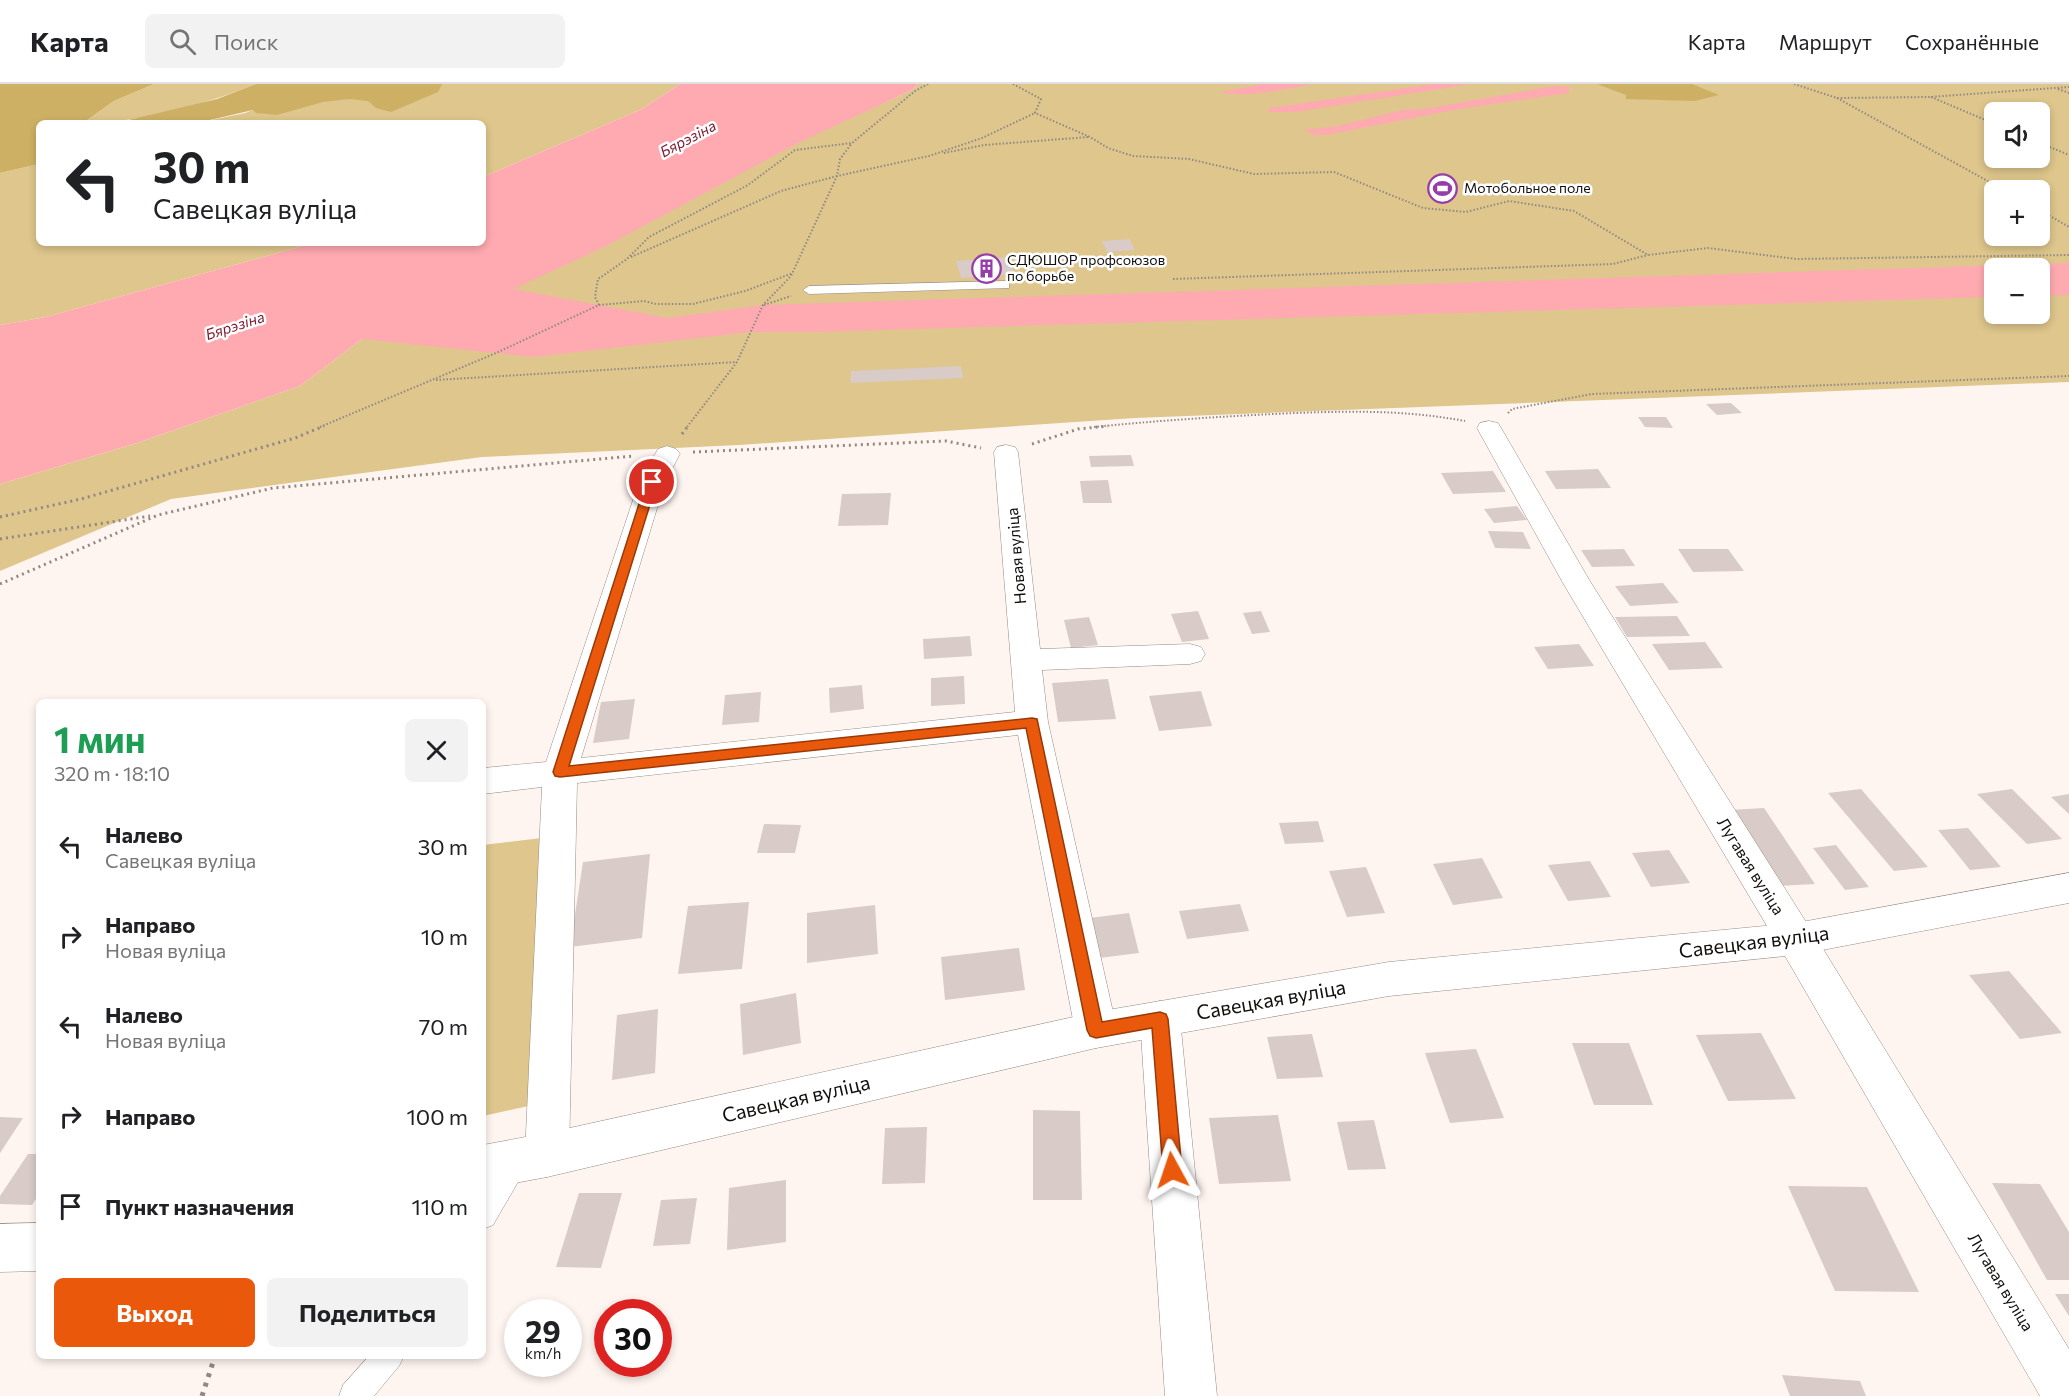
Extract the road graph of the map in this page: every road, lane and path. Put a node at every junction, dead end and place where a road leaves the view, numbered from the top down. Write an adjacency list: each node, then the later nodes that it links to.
1 (928, 84): 12 (path)
2 (1013, 84): 9 (path)
3 (1794, 84): 8 (path)
4 (2069, 87): 5 (path)
5 (2055, 88): 6 (path); 7 (path)
6 (2069, 93)
7 (1930, 97): 8 (path); 10 (path)
8 (1836, 98): 17 (path)
9 (1035, 113): 11 (path); 15 (path)
10 (1984, 119)
11 (1090, 137): 15 (path); 20 (path)
12 (852, 143): 16 (path); 22 (path)
13 (2050, 147): 14 (path)
14 (2069, 155)
15 (929, 156): 16 (path)
16 (837, 176): 22 (path); 23 (path)
17 (1986, 180)
18 (2050, 216): 19 (path)
19 (2069, 226)
20 (1648, 255): 21 (path); 24 (path)
21 (2069, 255)
22 (627, 259): 27 (path)
23 (793, 273): 27 (path); 28 (path)
24 (1173, 279)
25 (1005, 285): 26 (lane)
26 (810, 290)
27 (599, 305): 30 (path)
28 (737, 362): 30 (path); 33 (path)
29 (2069, 376): 31 (path)
30 (432, 380): 35 (path)
31 (1489, 428): 32 (path); 44 (street, Лугавая вуліца)
32 (1006, 452): 33 (path); 39 (street, Новая вуліца)
33 (667, 453): 34 (path); 41 (street)
34 (158, 514): 36 (path); 37 (path)
35 (0, 517)
36 (0, 539)
37 (0, 584)
38 (1190, 654): 39 (street)
39 (1026, 660): 40 (street, Новая вуліца)
40 (1032, 722): 41 (street); 46 (street, Новая вуліца)
41 (560, 772): 42 (street); 47 (street)
42 (486, 781)
43 (2069, 888): 44 (street, Савецкая вуліца)
44 (1796, 939): 45 (street, Савецкая вуліца); 56 (street, Лугавая вуліца)
45 (1160, 1019): 46 (street, Савецкая вуліца); 55 (street)
46 (1096, 1030): 47 (street, Савецкая вуліца)
47 (516, 1161): 48 (lane)
48 (486, 1210)
49 (36, 1247): 50 (street)
50 (0, 1248)
51 (214, 1359): 53 (path)
52 (386, 1359): 54 (lane)
53 (201, 1396)
54 (354, 1396)
55 (1191, 1396)
56 (2068, 1396)

